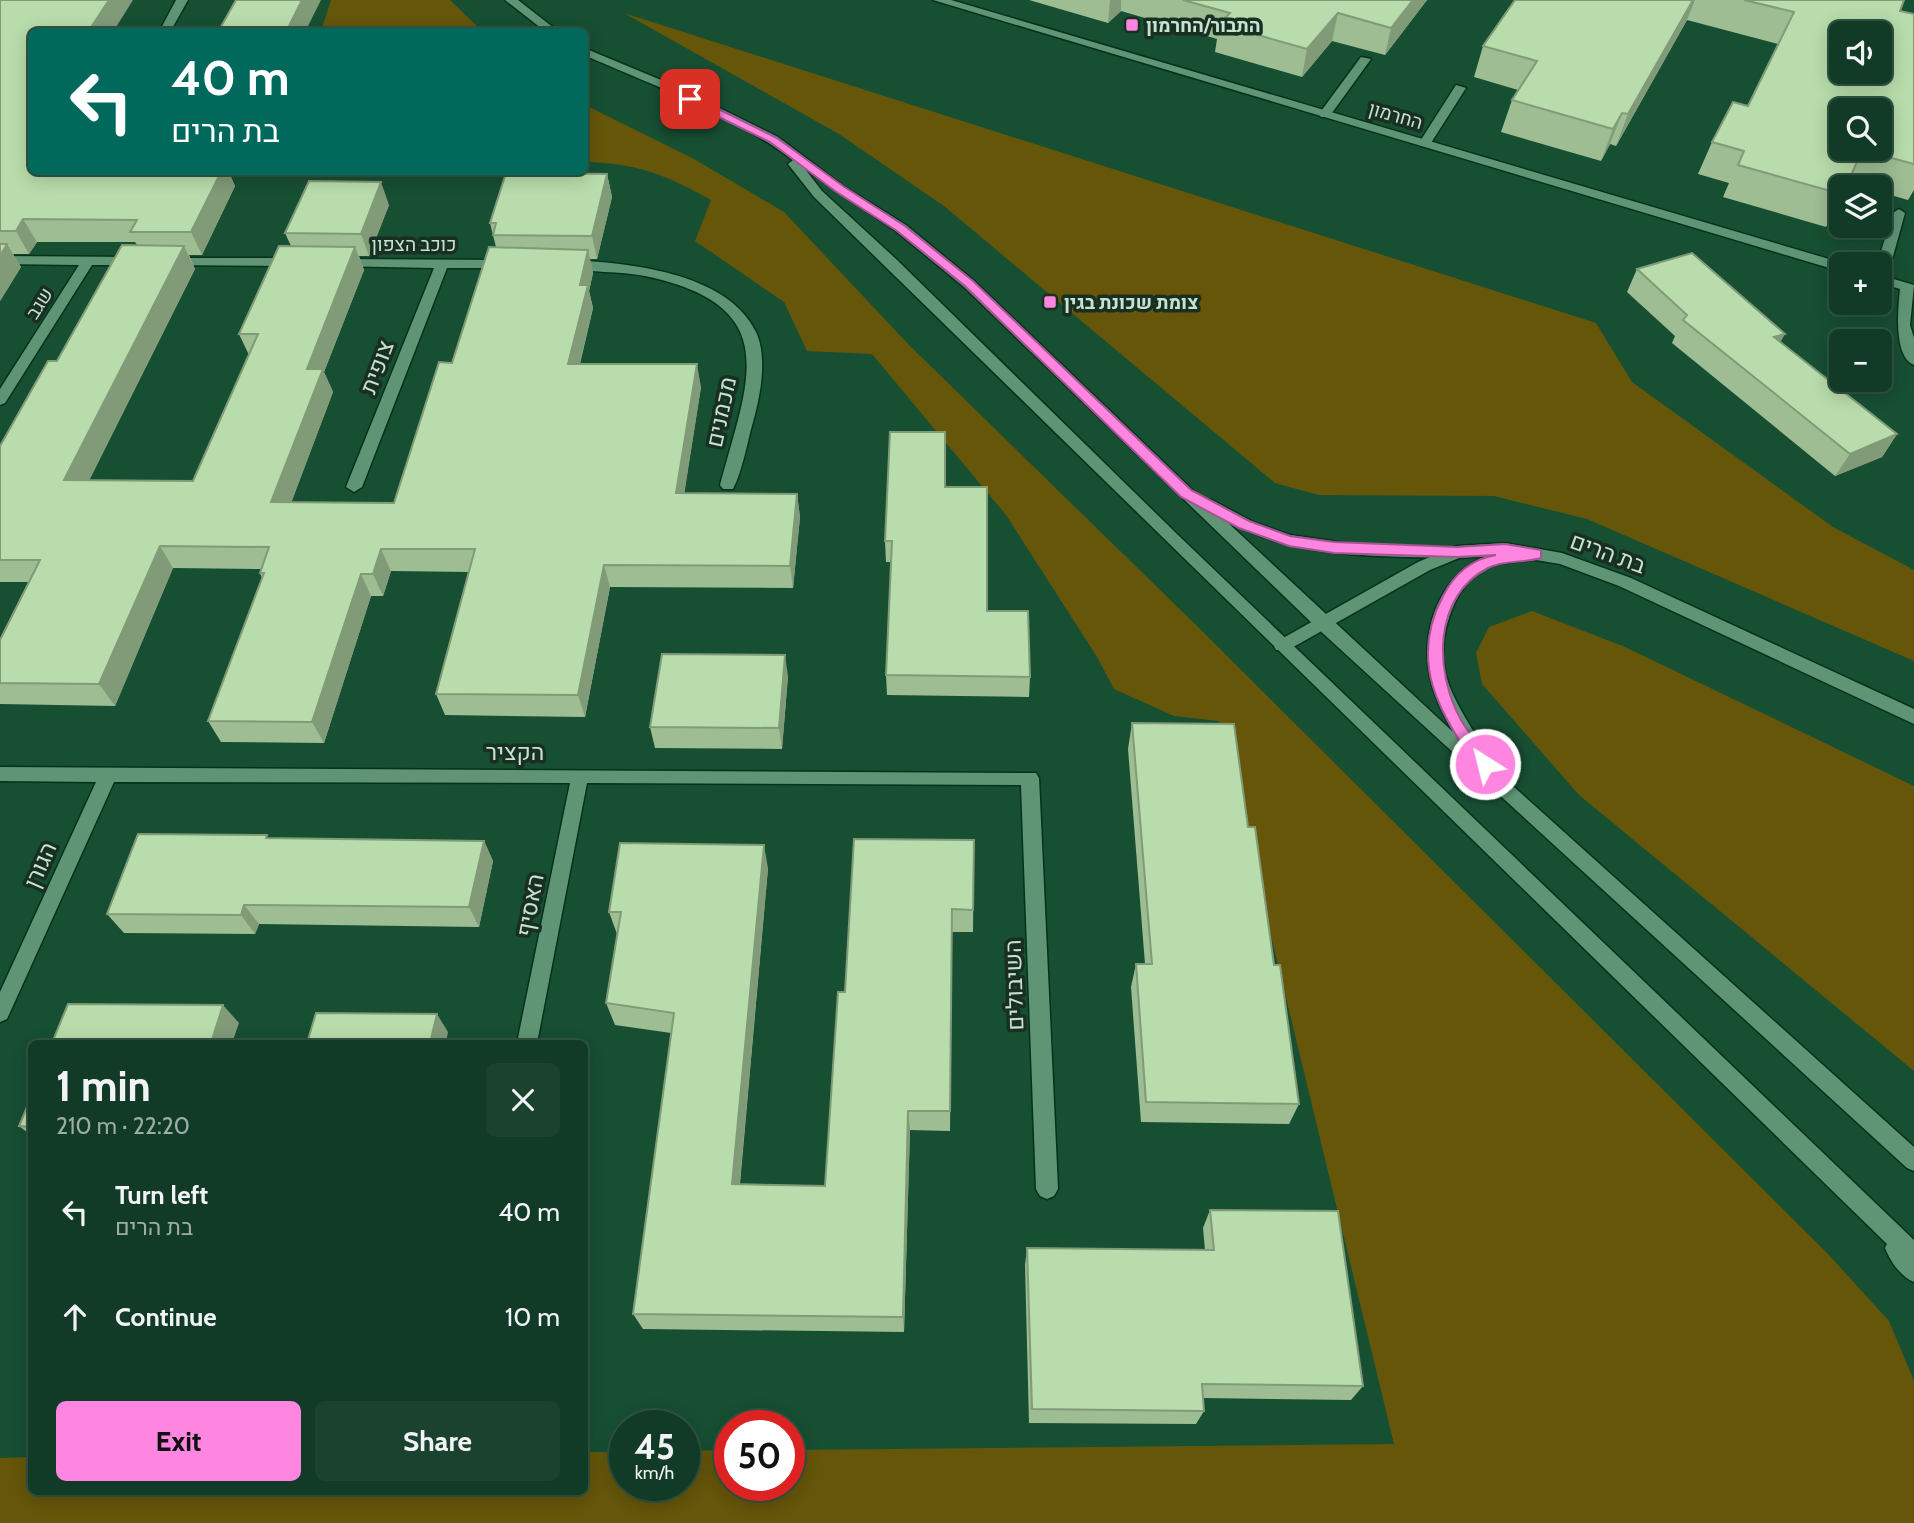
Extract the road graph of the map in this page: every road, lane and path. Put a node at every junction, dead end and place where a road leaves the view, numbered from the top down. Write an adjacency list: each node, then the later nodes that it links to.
1 (182, 0): 5 (street)
2 (511, 0): 6 (street)
3 (939, 0): 4 (street, החרמון)
4 (955, 2): 10 (street, החרמון)
5 (166, 28)
6 (549, 28)
7 (588, 53): 11 (street)
8 (1365, 59): 10 (street)
9 (1460, 88): 12 (street)
10 (1325, 114): 12 (street, החרמון)
11 (774, 140): 27 (street); 31 (street)
12 (1425, 143): 18 (street, החרמון)
13 (1899, 213): 14 (street)
14 (1888, 252)
15 (0, 260): 16 (street, כוכב הצפון)
16 (88, 261): 17 (street, כוכב הצפון); 24 (street, שגב)
17 (442, 263): 19 (street, כוכב הצפון); 26 (street, צופית)
18 (1829, 263)
19 (523, 264)
20 (550, 264): 25 (street, מכמנים)
21 (1892, 282): 22 (street)
22 (1910, 288): 23 (street)
23 (1914, 359)
24 (0, 400)
25 (728, 485)
26 (354, 487)
27 (1186, 493): 28 (street); 30 (street)
28 (1457, 552): 29 (street, בת הרים); 30 (street, בת הרים)
29 (1536, 554): 32 (street, בת הרים); 37 (street)
30 (1322, 623): 31 (street, בת הרים); 37 (street)
31 (1282, 646): 42 (street)
32 (1914, 717)
33 (0, 774): 34 (street, הקציר)
34 (108, 775): 35 (street, הקציר); 38 (street, הגורן)
35 (580, 776): 36 (street, הקציר); 39 (street, האסיף)
36 (1030, 778): 41 (street, השיבולים)
37 (1500, 786): 40 (street)
38 (0, 1013)
39 (528, 1040)
40 (1914, 1161)
41 (1047, 1189)
42 (1858, 1202): 43 (street); 44 (street)
43 (1914, 1255)
44 (1914, 1271)

